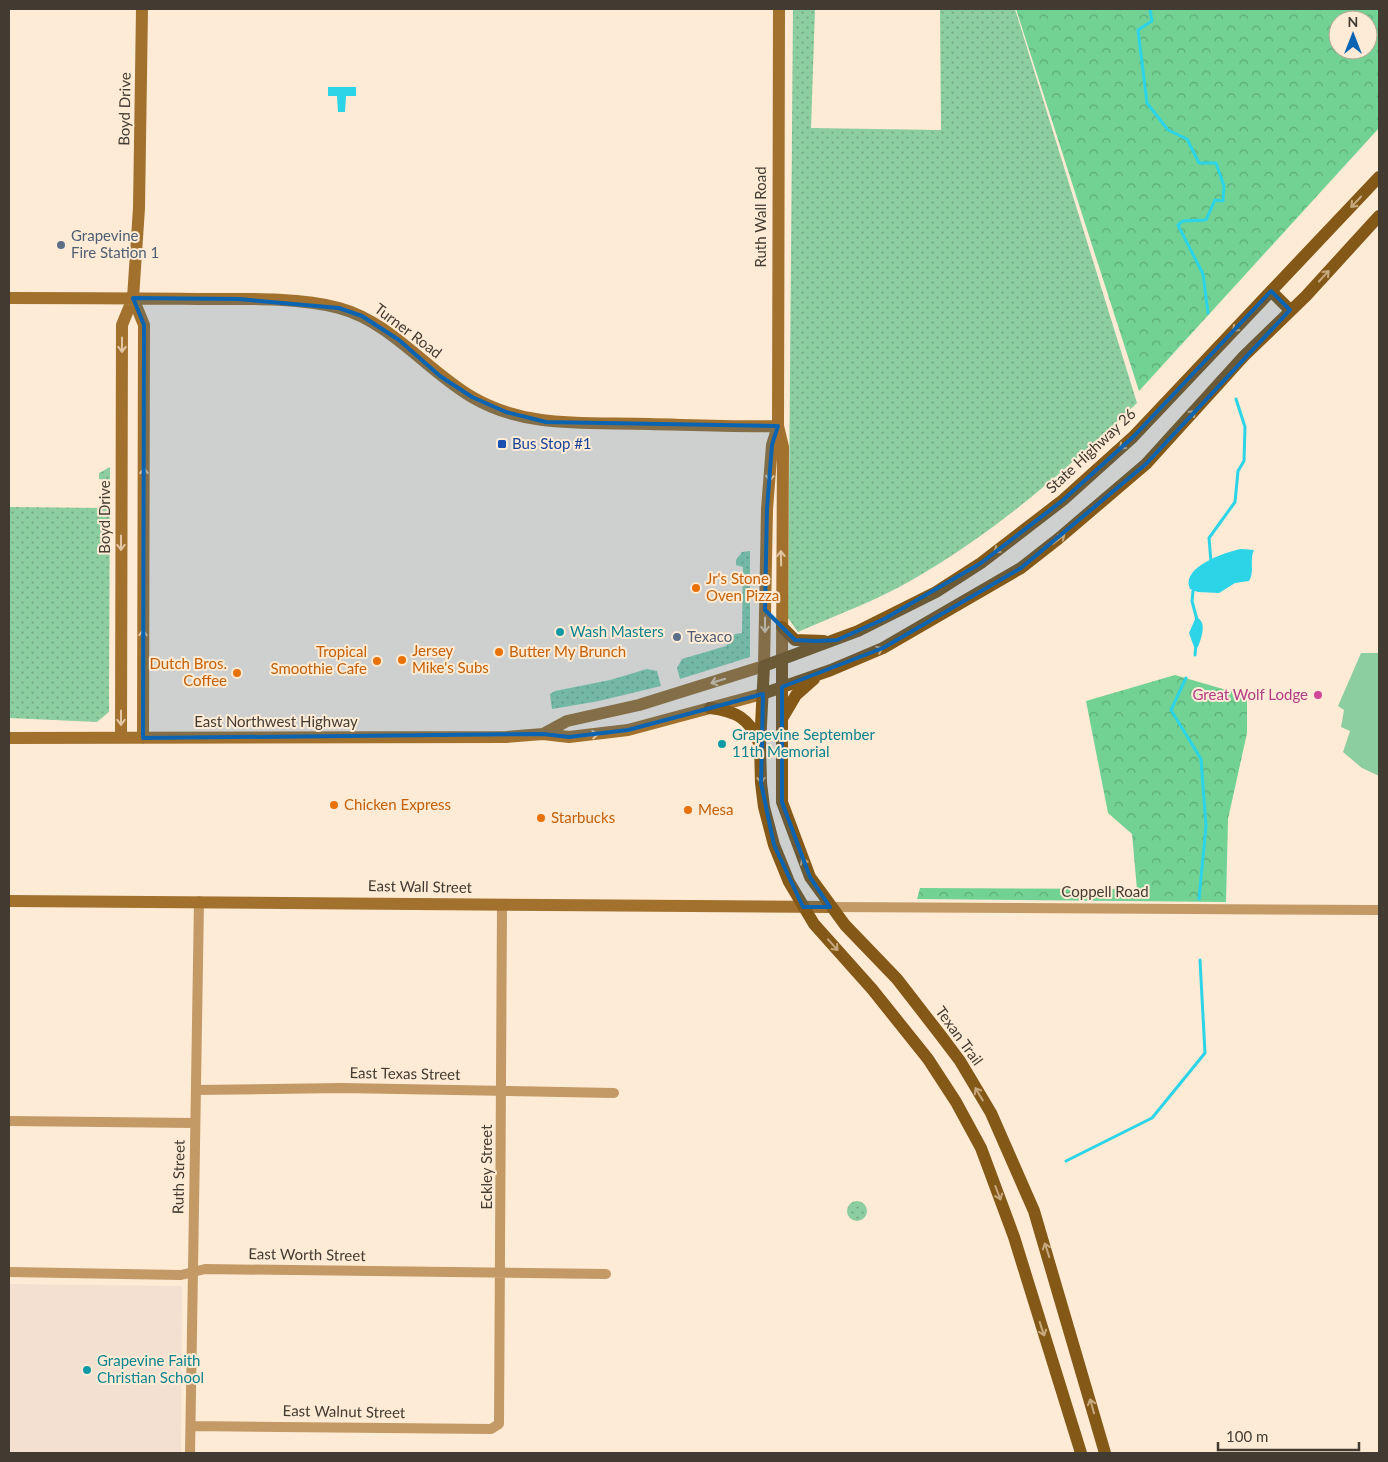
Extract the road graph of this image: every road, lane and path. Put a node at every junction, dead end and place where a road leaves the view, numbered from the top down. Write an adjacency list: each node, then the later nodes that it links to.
1 (142, 9): 7 (street, Boyd Drive)
2 (779, 9): 9 (street, Ruth Wall Road)
3 (1379, 177): 5 (main road, State Highway 26, one-way to 5)
4 (1379, 216): 8 (main road, one-way to 4)
5 (1271, 291): 8 (main road); 14 (main road, State Highway 26, one-way to 14)
6 (9, 298): 7 (street, Turner Road)
7 (133, 298): 9 (street, Turner Road); 10 (street, Boyd Drive, one-way to 10); 11 (street, Boyd Drive)
8 (1290, 310): 17 (main road, one-way to 8)
9 (778, 426): 13 (street, Ruth Wall Road, one-way to 9); 16 (street, Ruth Wall Road, one-way to 16)
10 (122, 439): 11 (street); 12 (street, Boyd Drive)
11 (144, 449): 12 (street); 25 (street, Boyd Drive, one-way to 11)
12 (122, 459): 24 (street, Boyd Drive, one-way to 24)
13 (782, 627): 14 (main road); 15 (street, Ruth Wall Road)
14 (837, 640): 15 (main road, State Highway 26)
15 (782, 659): 16 (main road, State Highway 26); 18 (main road, Texan Trail)
16 (764, 666): 19 (main road); 22 (street, East Northwest Highway, one-way to 22)
17 (831, 670): 18 (main road); 21 (main road)
18 (782, 687): 19 (main road); 21 (main road, Texan Trail)
19 (762, 694): 20 (street, East Northwest Highway); 26 (main road)
20 (710, 708): 22 (street, East Northwest Highway, one-way to 20); 26 (main road)
21 (782, 719): 31 (main road, Texan Trail, one-way to 21)
22 (543, 734): 25 (street, East Northwest Highway)
23 (9, 738): 24 (street, East Northwest Highway)
24 (120, 738): 25 (street, East Northwest Highway)
25 (143, 738)
26 (760, 745): 30 (main road, one-way to 30)
27 (9, 900): 28 (street, East Wall Street)
28 (199, 901): 29 (street, East Wall Street); 33 (street, Ruth Street)
29 (502, 905): 30 (street, East Wall Street); 34 (street, Eckley Street)
30 (803, 906): 31 (street, East Wall Street); 39 (main road, one-way to 39)
31 (830, 907): 32 (street, Coppell Road); 38 (main road, Texan Trail, one-way to 31)
32 (1379, 910)
33 (196, 1090): 34 (street, East Texas Street); 37 (street, Ruth Street)
34 (502, 1090): 35 (street, East Texas Street); 42 (street, Eckley Street)
35 (614, 1093)
36 (9, 1121): 37 (street)
37 (196, 1123): 41 (street, Ruth Street)
38 (1002, 1137): 39 (main road); 48 (main road, Texan Trail, one-way to 38)
39 (980, 1148): 47 (main road, one-way to 47)
40 (9, 1272): 41 (street, East Worth Street)
41 (193, 1272): 42 (street, East Worth Street); 44 (street, Ruth Street)
42 (501, 1273): 43 (street, East Worth Street); 45 (street, Eckley Street)
43 (606, 1274)
44 (191, 1426): 45 (street, East Walnut Street); 46 (street, Ruth Street)
45 (496, 1428)
46 (190, 1453)
47 (1081, 1453)
48 (1106, 1453)

